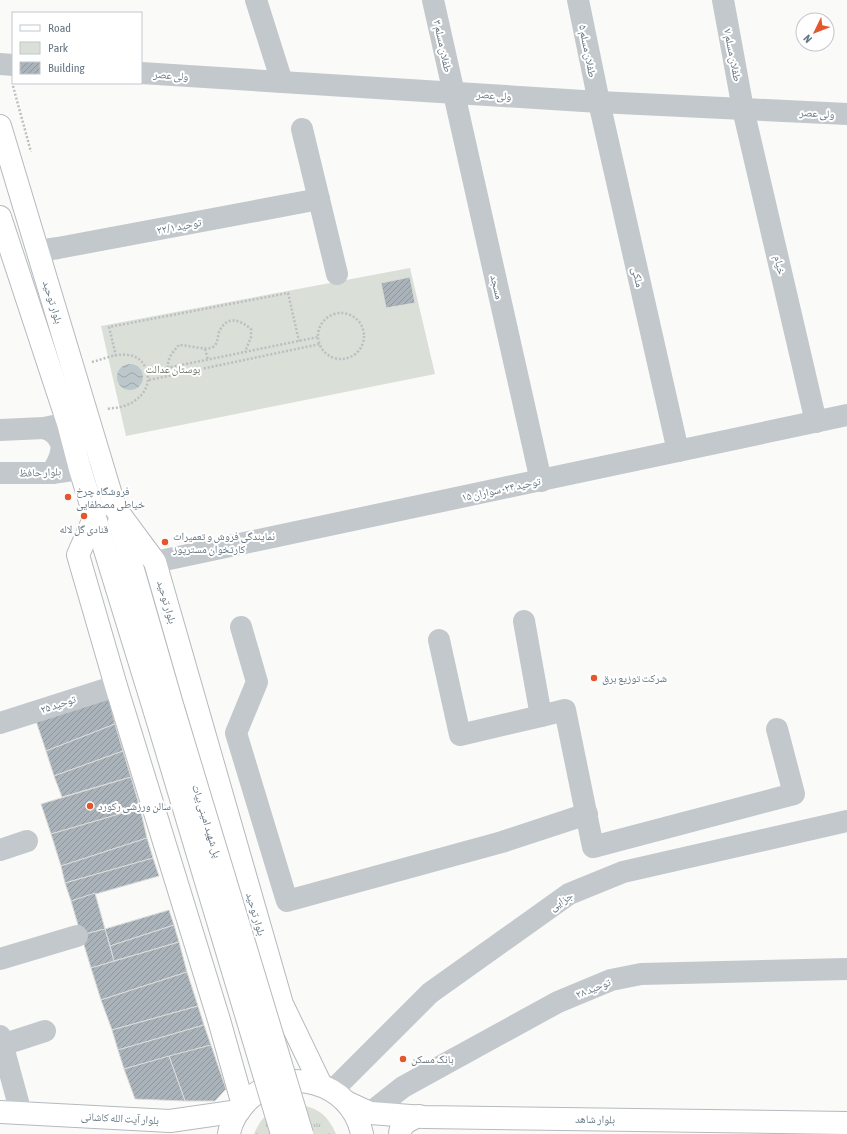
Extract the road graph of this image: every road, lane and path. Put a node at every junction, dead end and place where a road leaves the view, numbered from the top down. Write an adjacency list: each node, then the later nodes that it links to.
1 (256, 0): 8 (street)
2 (433, 0): 9 (street, طفلان مسلم ۳)
3 (578, 0): 10 (street, طفلان مسلم ۵)
4 (723, 0): 11 (street, طفلان مسلم ۷)
5 (0, 64): 6 (street)
6 (12, 65)
7 (142, 73): 8 (street, ولی عصر)
8 (282, 82): 9 (street, ولی عصر)
9 (453, 92): 10 (street, ولی عصر); 40 (street, مسجد)
10 (599, 102): 11 (street, ولی عصر); 36 (street, ملکی)
11 (743, 109): 12 (street, ولی عصر); 32 (street, خیام)
12 (847, 114)
13 (0, 126): 17 (main road, بلوار توحید)
14 (302, 129): 15 (street)
15 (319, 199): 17 (street, توحید ۲۲/۱); 18 (street)
16 (0, 217): 33 (main road)
17 (38, 250): 41 (main road, بلوار توحید)
18 (337, 274)
19 (318, 337): 20 (path); 21 (path); 21 (path)
20 (299, 341): 23 (path); 24 (path)
21 (320, 344): 29 (path)
22 (205, 349): 23 (path); 25 (path); 27 (path)
23 (245, 352): 25 (path)
24 (116, 356): 26 (path); 28 (path)
25 (208, 360): 27 (path)
26 (90, 363)
27 (168, 368): 28 (path)
28 (148, 372): 29 (path)
29 (149, 380): 30 (path)
30 (103, 410)
31 (847, 415): 32 (street, توحید ۲۴- سواران ۱۵)
32 (816, 422): 36 (street, توحید ۲۴- سواران ۱۵)
33 (68, 424): 34 (street); 37 (main road)
34 (44, 428): 35 (street); 39 (street)
35 (0, 430)
36 (678, 452): 40 (street, توحید ۲۴- سواران ۱۵)
37 (80, 469): 39 (street, بلوار حافظ); 42 (main road)
38 (0, 473): 39 (street, بلوار حافظ)
39 (52, 473)
40 (542, 481): 43 (street, توحید ۲۴- سواران ۱۵)
41 (115, 508): 43 (main road, بلوار توحید); 48 (main road, پل شهید امینی بیات)
42 (95, 516): 47 (main road); 48 (main road, پل شهید امینی بیات)
43 (155, 562): 53 (main road, بلوار توحید)
44 (524, 621): 49 (street)
45 (241, 627): 52 (street)
46 (439, 640): 49 (street)
47 (116, 686): 50 (street, توحید ۲۵); 62 (main road)
48 (164, 710): 73 (main road, پل شهید امینی بیات, bridge); 74 (main road, پل شهید امینی بیات, bridge)
49 (541, 716): 54 (street)
50 (0, 723)
51 (777, 729): 54 (street)
52 (236, 733): 53 (street); 54 (street)
53 (206, 740): 61 (main road, بلوار توحید)
54 (587, 814)
55 (847, 821): 65 (street, جزایی)
56 (27, 841): 57 (street)
57 (0, 850)
58 (77, 936): 59 (street)
59 (0, 958)
60 (847, 968): 68 (street, توحید ۲۸)
61 (282, 1004): 62 (main road); 65 (main road, بلوار توحید)
62 (219, 1020): 66 (main road)
63 (45, 1031): 64 (street)
64 (1, 1040): 67 (street)
65 (333, 1093): 66 (main road, بلوار شاهد); 68 (main road, بلوار شاهد); 75 (main road, بلوار توحید)
66 (241, 1108): 71 (main road, بلوار آیت الله کاشانی); 72 (main road)
67 (10, 1113): 71 (main road, بلوار آیت الله کاشانی)
68 (370, 1113): 69 (main road, بلوار شاهد)
69 (419, 1116): 70 (main road, بلوار شاهد); 76 (main road)
70 (847, 1123)
71 (170, 1127)
72 (229, 1134)
73 (282, 1134)
74 (302, 1134)
75 (362, 1134)
76 (400, 1134)

